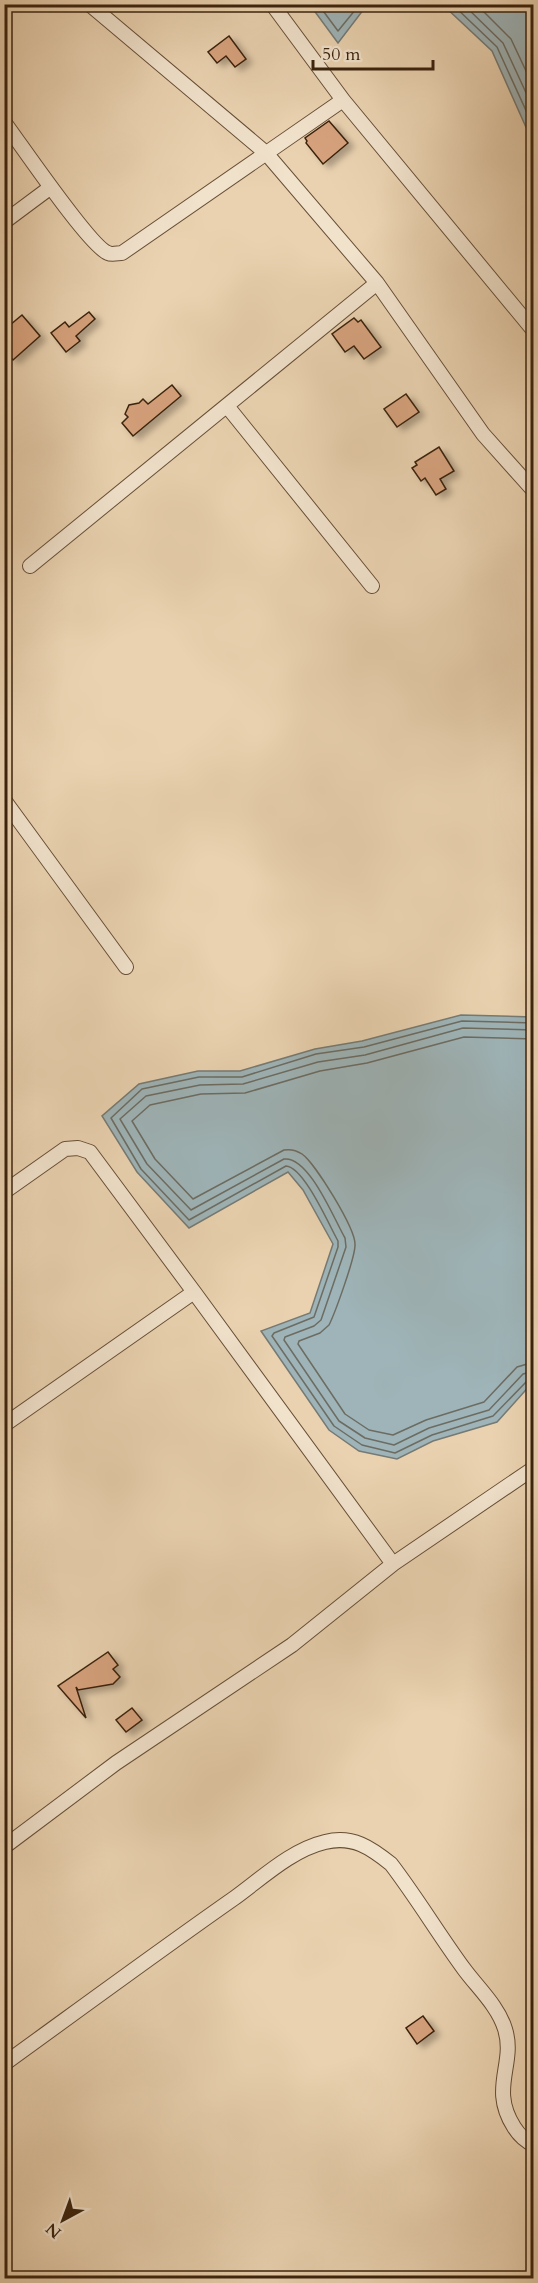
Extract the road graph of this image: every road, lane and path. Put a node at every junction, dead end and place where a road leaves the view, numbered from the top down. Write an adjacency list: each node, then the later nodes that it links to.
1 (89, 4): 5 (street)
2 (272, 4): 3 (street)
3 (343, 100): 5 (street); 9 (street)
4 (4, 122): 6 (street)
5 (266, 153): 6 (street); 8 (street)
6 (51, 187): 7 (street)
7 (4, 222)
8 (377, 283): 10 (street); 11 (street)
9 (534, 332)
10 (227, 406): 12 (street); 13 (street)
11 (534, 491)
12 (30, 566)
13 (372, 586)
14 (4, 800): 15 (street)
15 (126, 967)
16 (4, 1192): 17 (street)
17 (194, 1292): 18 (street); 20 (street)
18 (4, 1425)
19 (534, 1468): 20 (street)
20 (393, 1564): 21 (street)
21 (4, 1846)
22 (4, 2064): 23 (street)
23 (534, 2145)

